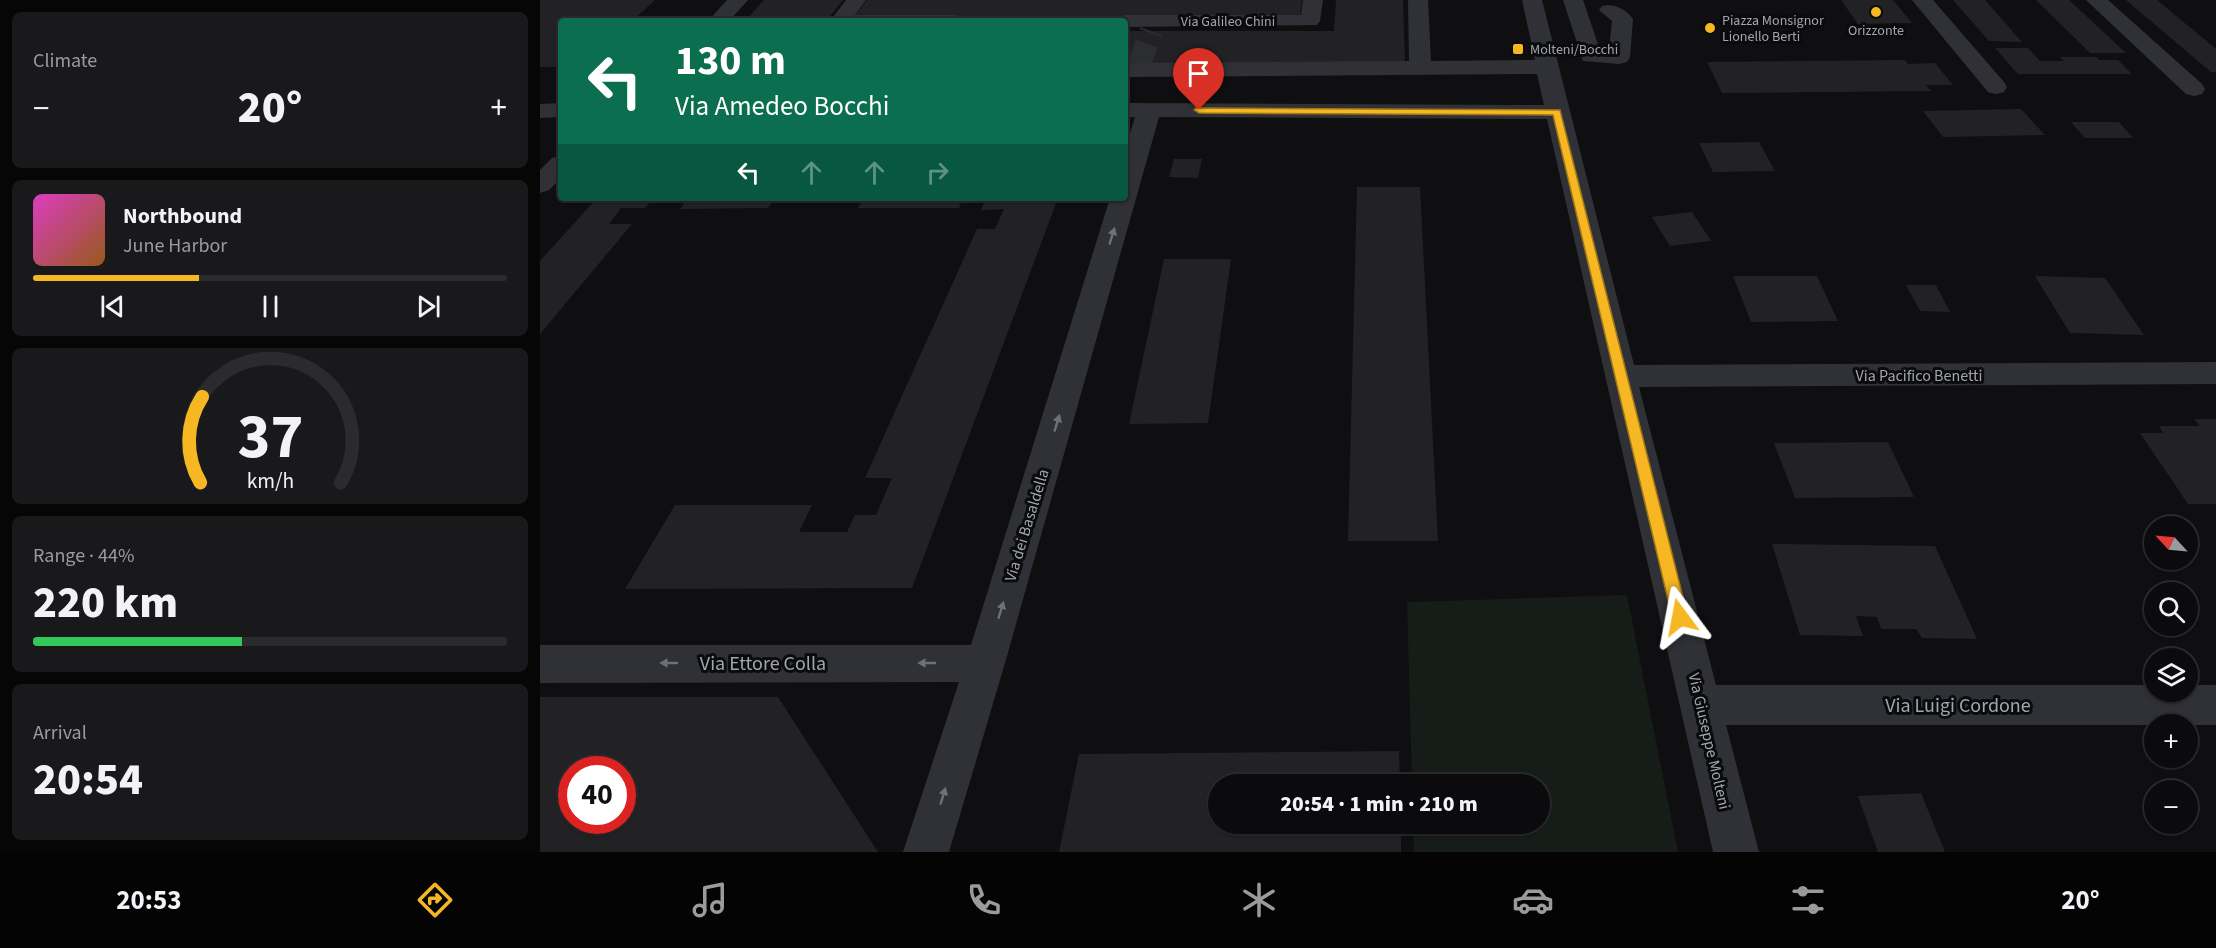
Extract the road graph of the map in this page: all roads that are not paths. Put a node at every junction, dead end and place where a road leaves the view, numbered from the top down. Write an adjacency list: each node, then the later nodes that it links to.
1 (738, 0): 10 (street)
2 (856, 0): 11 (street)
3 (1313, 0): 12 (street, Via Galileo Chini)
4 (1418, 0): 16 (street)
5 (1532, 0): 14 (street, Via Giuseppe Molteni)
6 (1922, 0): 17 (street)
7 (2096, 0): 18 (street)
8 (1618, 5): 9 (street); 13 (street)
9 (1575, 7): 13 (street)
10 (721, 18)
11 (842, 18)
12 (1128, 21)
13 (1585, 37): 14 (street)
14 (1546, 61): 16 (street); 23 (street, Via Giuseppe Molteni)
15 (1143, 68): 16 (street)
16 (1420, 68)
17 (1996, 87)
18 (2194, 88)
19 (558, 110): 22 (street)
20 (1128, 110): 21 (street)
21 (1149, 110): 23 (street); 25 (street)
22 (540, 111)
23 (1557, 112): 29 (street, Via Giuseppe Molteni)
24 (558, 167): 26 (street)
25 (1128, 182)
26 (540, 185)
27 (1122, 201): 31 (street, Via dei Basaldella, one-way to 27)
28 (2216, 373): 29 (street, Via Pacifico Benetti)
29 (1622, 376): 32 (street, Via Giuseppe Molteni)
30 (540, 663): 31 (street, Via Ettore Colla, one-way to 30)
31 (985, 663): 34 (street, Via dei Basaldella, one-way to 31)
32 (1701, 705): 33 (street, Via Luigi Cordone); 35 (street, Via Giuseppe Molteni)
33 (2216, 705)
34 (926, 852)
35 (1736, 852)

